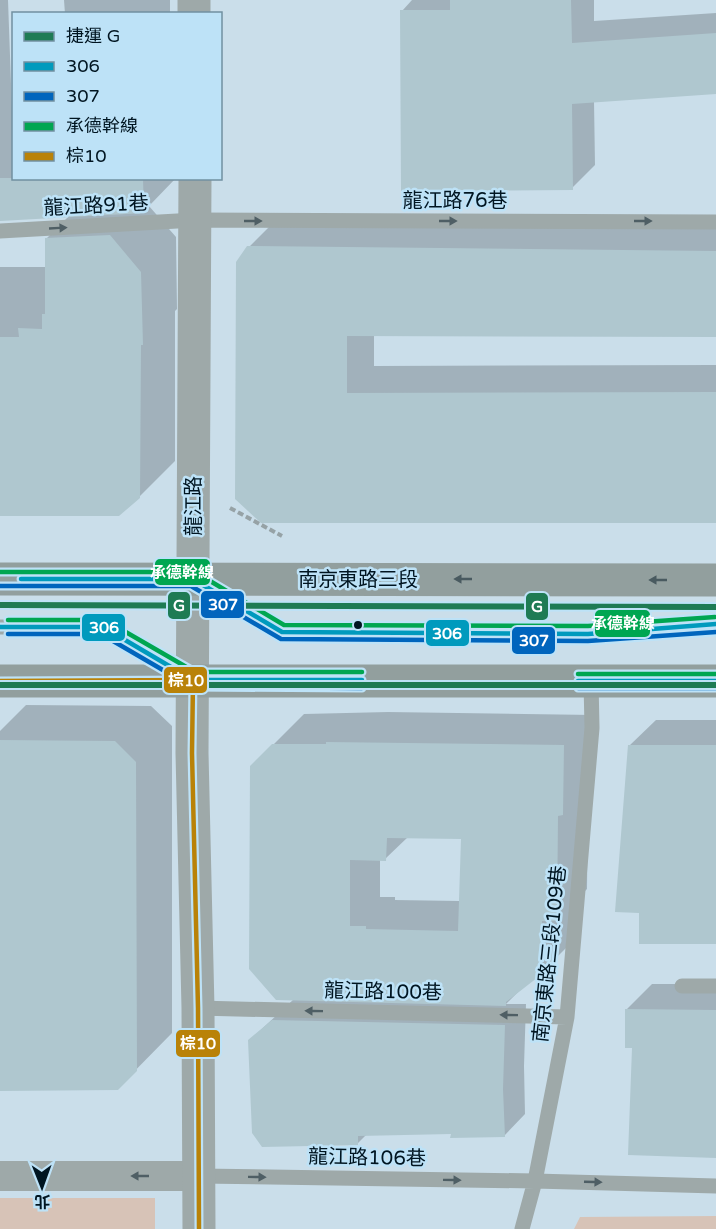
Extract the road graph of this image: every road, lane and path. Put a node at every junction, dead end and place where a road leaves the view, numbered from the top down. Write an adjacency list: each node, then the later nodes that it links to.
1 (195, 180): 2 (street, 龍江路)
2 (195, 220): 3 (lane, 龍江路76巷, one-way to 3); 4 (lane, 龍江路91巷, one-way to 2); 8 (street, 龍江路)
3 (716, 222)
4 (0, 231)
5 (230, 508): 6 (path)
6 (282, 536)
7 (0, 579): 8 (main road, 南京東路三段)
8 (193, 579): 9 (main road, 南京東路三段, one-way to 8); 10 (lane); 12 (street, 龍江路)
9 (716, 580)
10 (716, 624)
11 (0, 627): 12 (lane)
12 (193, 680): 13 (main road); 14 (main road); 18 (street, 龍江路)
13 (0, 681)
14 (591, 681): 15 (main road); 19 (lane, 南京東路三段109巷)
15 (716, 681)
16 (682, 986): 17 (lane)
17 (716, 986)
18 (198, 1008): 19 (lane, 龍江路100巷, one-way to 18); 21 (street, 龍江路)
19 (567, 1017): 22 (lane, 南京東路三段109巷)
20 (0, 1176): 21 (street, one-way to 20)
21 (198, 1176): 22 (lane, 龍江路106巷, one-way to 22); 24 (street, 龍江路)
22 (535, 1181): 23 (lane, 龍江路106巷, one-way to 23); 25 (lane, 南京東路三段109巷)
23 (716, 1186)
24 (199, 1229)
25 (522, 1229)

